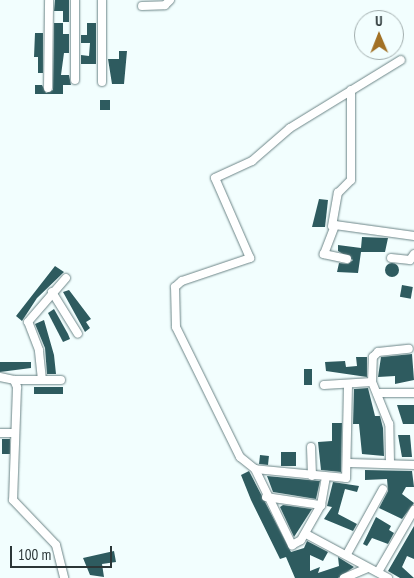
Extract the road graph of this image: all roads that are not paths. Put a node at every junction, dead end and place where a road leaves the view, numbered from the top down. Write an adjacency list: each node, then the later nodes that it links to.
1 (49, 0): 9 (street)
2 (75, 0): 7 (street)
3 (102, 0): 8 (street)
4 (170, 0): 5 (street)
5 (142, 6)
6 (401, 60): 10 (street)
7 (75, 80)
8 (102, 82)
9 (48, 88)
10 (351, 90): 11 (street); 35 (street)
11 (332, 226): 12 (street); 14 (street)
12 (414, 236)
13 (414, 254): 15 (street)
14 (347, 258)
15 (391, 258)
16 (66, 278): 17 (street)
17 (52, 292): 18 (street); 22 (street)
18 (78, 334)
19 (409, 349): 24 (street)
20 (0, 377): 21 (street)
21 (14, 380): 22 (street); 30 (street)
22 (42, 380): 23 (street)
23 (61, 380)
24 (372, 382): 26 (street); 27 (street)
25 (324, 385): 26 (street)
26 (348, 385): 32 (street)
27 (377, 393): 28 (street); 33 (street)
28 (414, 394)
29 (0, 433): 30 (street)
30 (14, 433): 46 (street)
31 (311, 447): 36 (street)
32 (350, 463): 33 (street); 37 (street)
33 (390, 463): 34 (street)
34 (414, 465)
35 (255, 469): 36 (street); 39 (street)
36 (312, 476): 37 (street)
37 (326, 478): 40 (street)
38 (382, 489): 43 (street)
39 (266, 497): 40 (street); 42 (street)
40 (321, 505): 42 (street)
41 (414, 510): 45 (street)
42 (306, 534): 43 (street)
43 (347, 554): 44 (street)
44 (367, 568): 45 (street); 47 (street)
45 (378, 572): 48 (street)
46 (64, 578)
47 (344, 578)
48 (388, 578)

